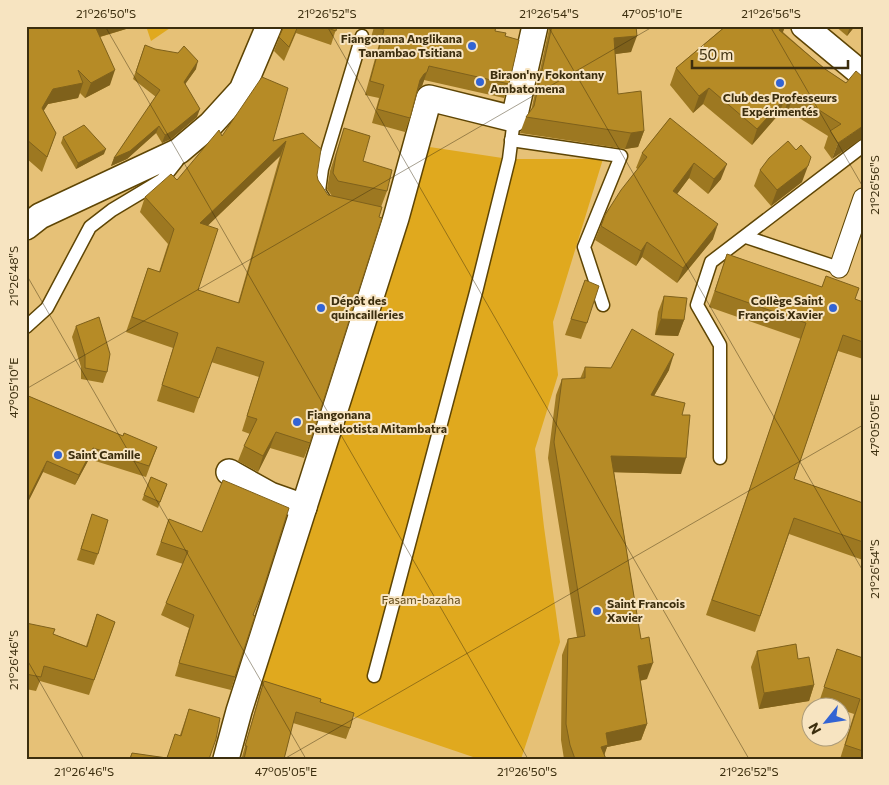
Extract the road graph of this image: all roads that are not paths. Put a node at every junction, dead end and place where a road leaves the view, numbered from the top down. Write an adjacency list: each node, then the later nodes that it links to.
1 (269, 26): 8 (street)
2 (535, 26): 6 (street)
3 (804, 26): 5 (street)
4 (362, 36): 10 (lane)
5 (863, 75)
6 (513, 130): 14 (lane); 18 (street); 19 (lane)
7 (863, 146): 12 (lane)
8 (179, 151): 11 (street); 15 (lane)
9 (863, 198): 13 (street)
10 (337, 206)
11 (26, 227)
12 (746, 237): 13 (lane); 16 (lane)
13 (839, 268)
14 (603, 305)
15 (26, 327)
16 (720, 458)
17 (229, 472): 18 (street)
18 (304, 507): 20 (street)
19 (374, 676)
20 (226, 759)

